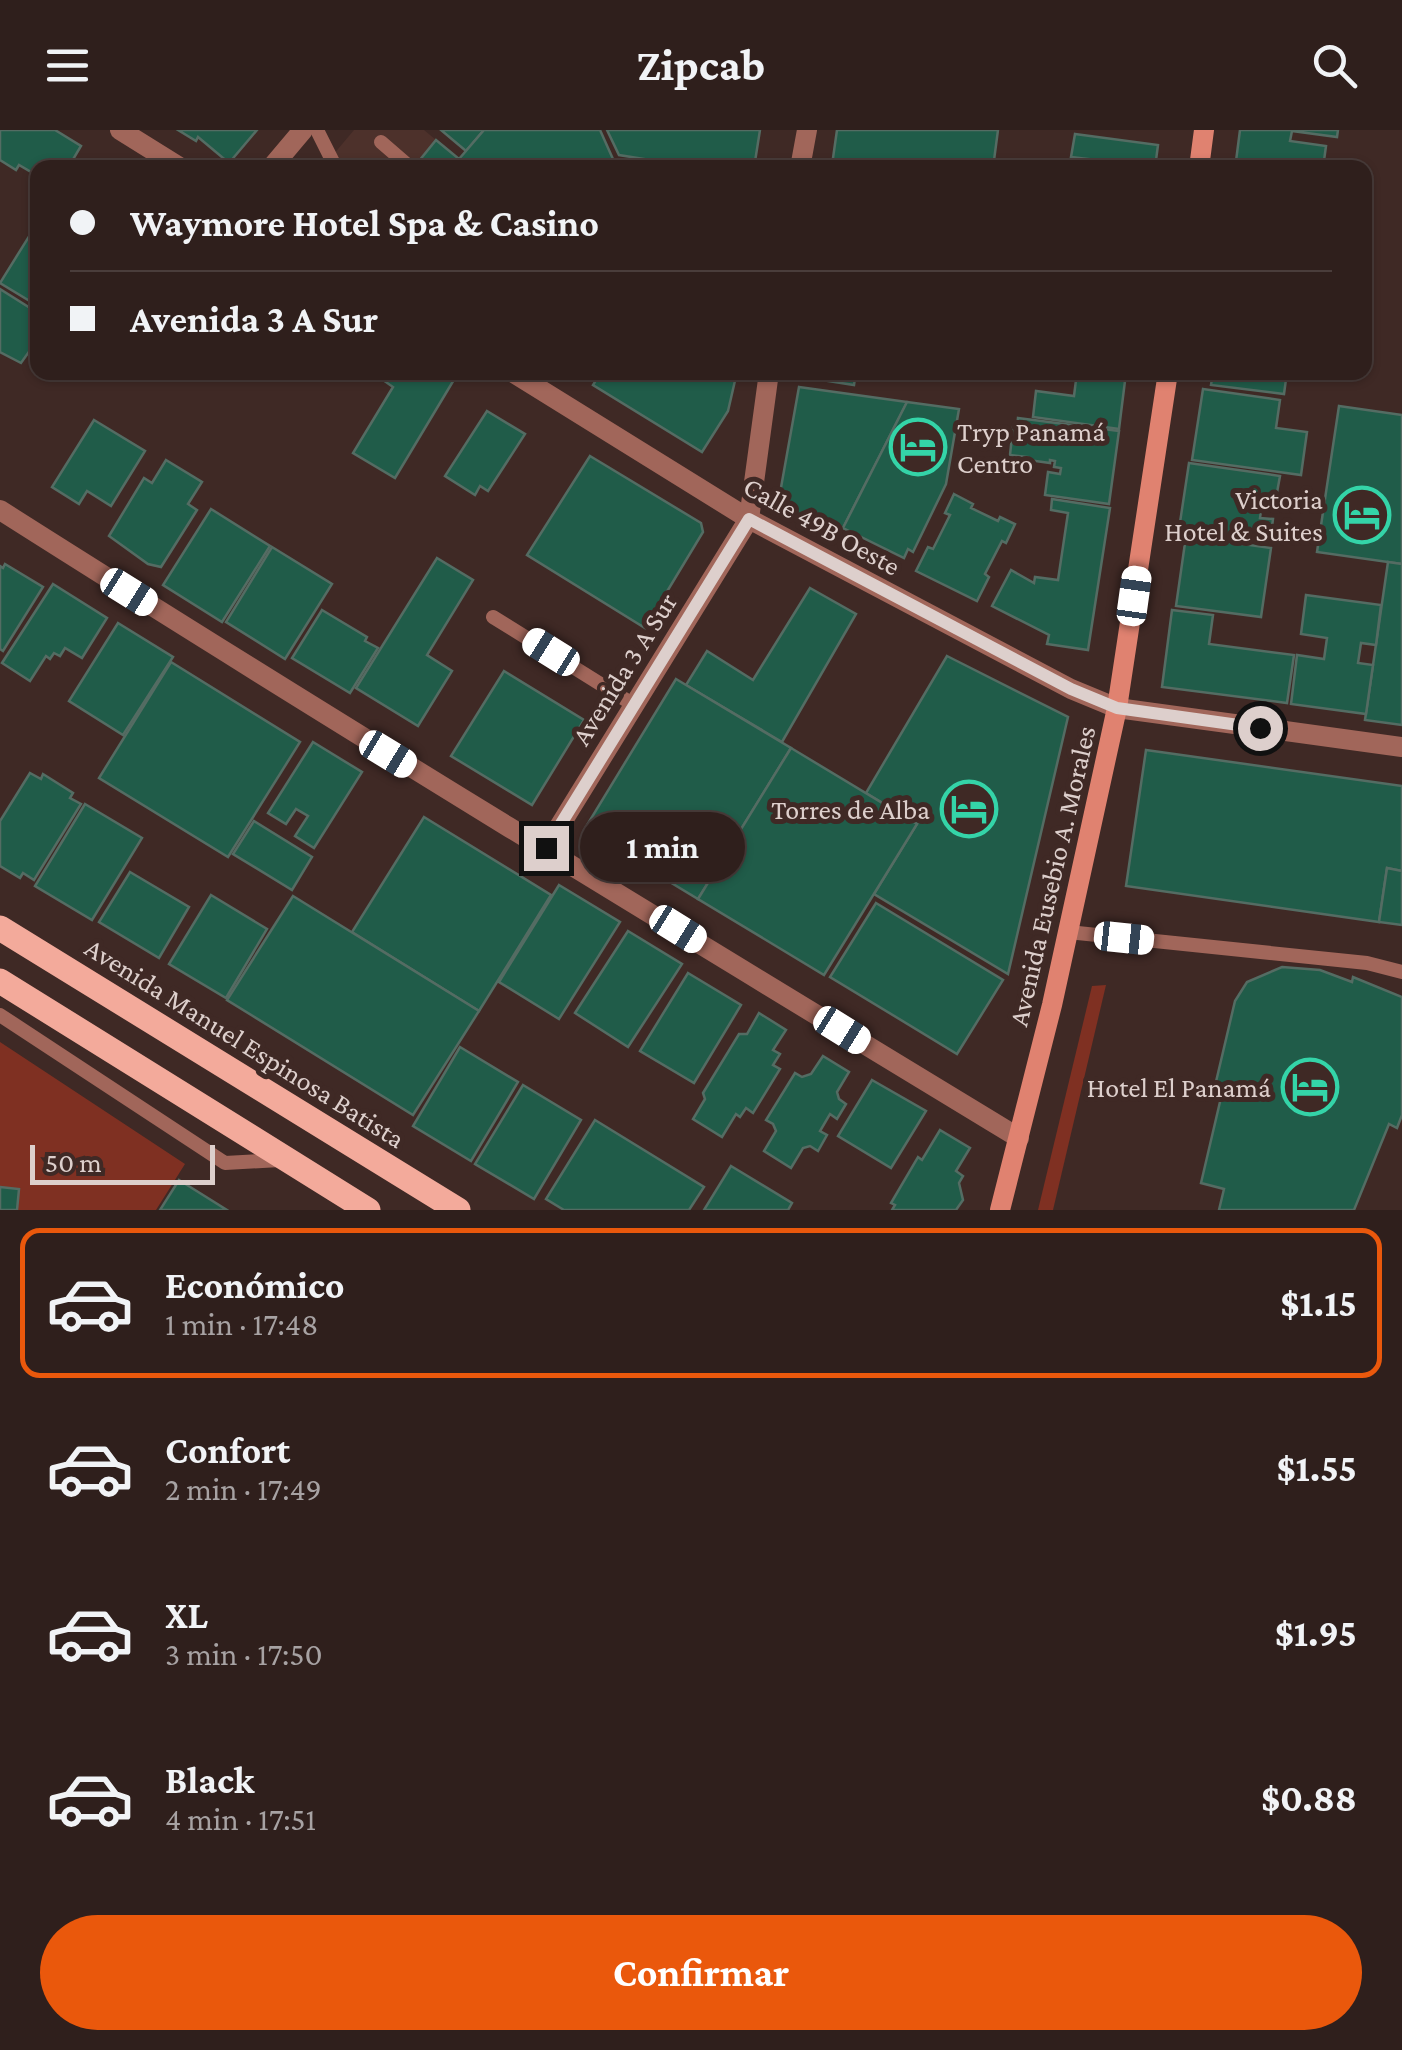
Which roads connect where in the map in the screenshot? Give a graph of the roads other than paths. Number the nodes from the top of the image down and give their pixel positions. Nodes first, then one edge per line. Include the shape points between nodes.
1 (120, 130) edge
2 (303, 130) edge
3 (317, 130) edge
4 (808, 130) edge
5 (1204, 130) edge
6 (380, 142) dead end
7 (168, 160) edge
8 (278, 160) edge
9 (332, 160) edge
10 (402, 160) edge
11 (802, 160) edge
12 (1200, 160) edge
13 (525, 380) edge
14 (768, 380) edge
15 (1167, 380) edge
16 (0, 510) edge
17 (749, 519) junction
18 (494, 617) dead end
19 (634, 705) junction
20 (1117, 708) junction
21 (1402, 748) edge
22 (546, 848) junction
23 (0, 928) edge
24 (1068, 932) junction
25 (1402, 972) edge
26 (0, 981) edge
27 (107, 993) junction
28 (0, 1015) edge
29 (82, 1031) junction
30 (1019, 1138) junction
31 (283, 1160) junction
32 (368, 1210) edge
33 (458, 1210) edge
34 (1000, 1210) edge

1 - 7 street
2 - 8 street
3 - 9 lane
4 - 11 street
5 - 12 street
6 - 10 lane
13 - 17 street, Calle 49B Oeste
14 - 17 street
15 - 20 street, Avenida Eusebio A. Morales
16 - 22 street
17 - 19 street, Avenida 3 A Sur
17 - 20 street, Calle 49B Oeste
18 - 19 lane
19 - 22 street, Avenida 3 A Sur
20 - 21 street, Calle 49B Oeste
20 - 24 street, Avenida Eusebio A. Morales
22 - 30 street
23 - 27 main road, Avenida Manuel Espinosa Batista
24 - 25 lane
24 - 30 street, Avenida Eusebio A. Morales
26 - 29 main road
27 - 29 main road
27 - 33 main road, Avenida Manuel Espinosa Batista
28 - 31 lane via 225,1163
29 - 31 main road
30 - 34 street, Avenida Eusebio A. Morales
31 - 32 main road

